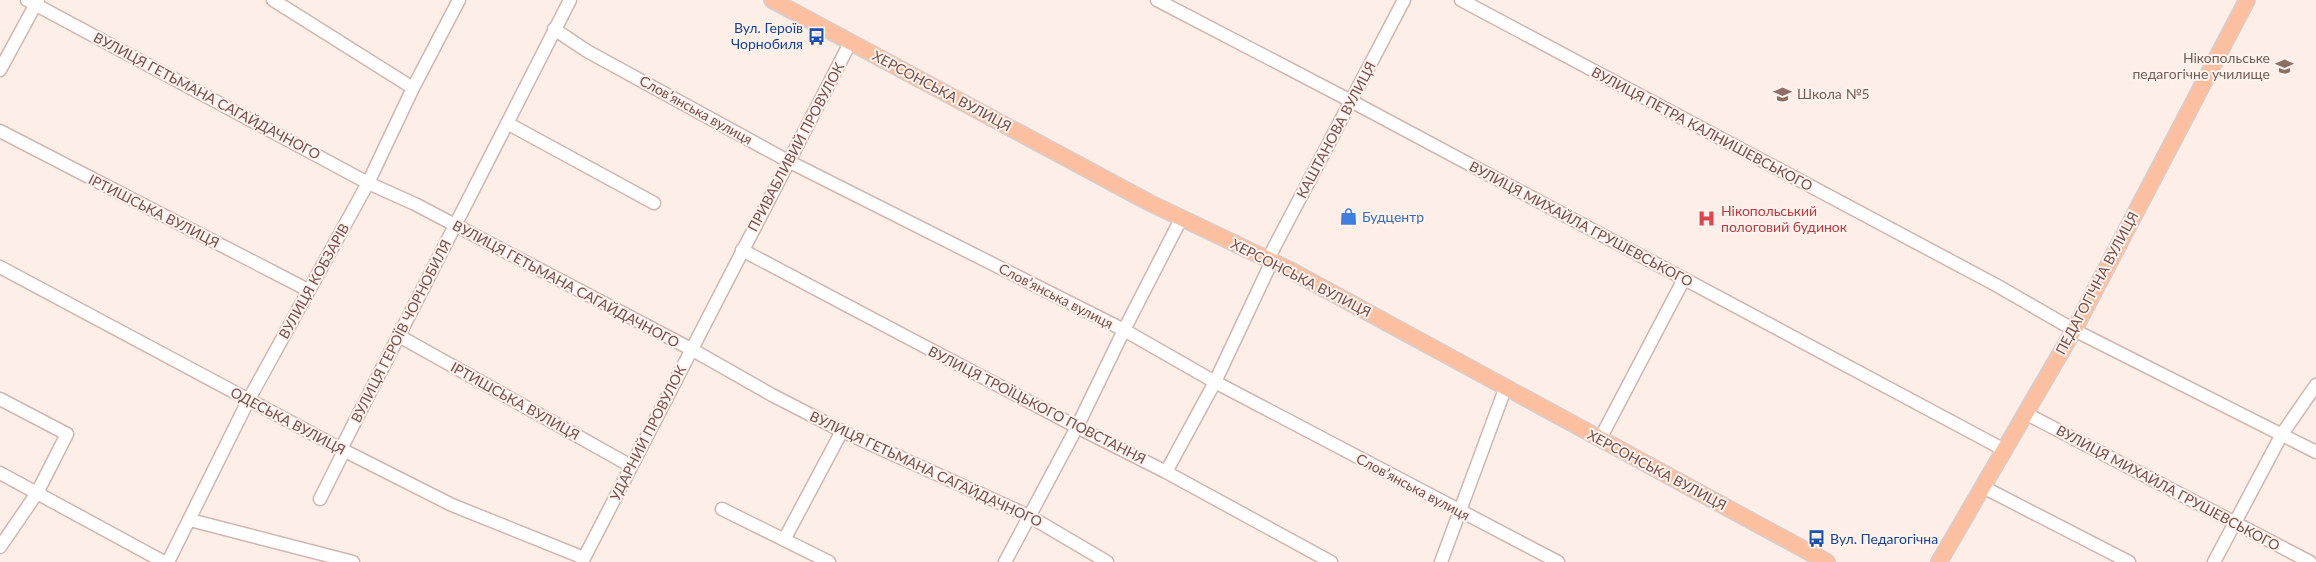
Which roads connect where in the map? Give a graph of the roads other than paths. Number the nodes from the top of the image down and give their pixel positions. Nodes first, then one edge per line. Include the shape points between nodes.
1 (273, 0) edge
2 (460, 0) edge
3 (570, 0) edge
4 (772, 0) edge
5 (1157, 0) edge
6 (1404, 0) edge
7 (1461, 0) edge
8 (2247, 0) edge
9 (33, 2) edge
10 (554, 29) junction
11 (850, 43) junction
12 (0, 70) edge
13 (414, 88) junction
14 (1351, 101) junction
15 (507, 123) junction
16 (0, 131) edge
17 (788, 161) junction
18 (368, 183) junction
19 (654, 203) dead end
20 (1181, 219) junction
21 (454, 225) junction
22 (742, 250) junction
23 (1270, 260) junction
24 (0, 267) edge
25 (1684, 279) junction
26 (308, 290) junction
27 (1124, 330) junction
28 (2074, 330) junction
29 (399, 336) junction
30 (691, 350) junction
31 (1216, 382) junction
32 (2316, 385) edge
33 (1505, 389) junction
34 (0, 399) edge
35 (249, 399) junction
36 (2025, 413) junction
37 (1077, 427) junction
38 (842, 431) junction
39 (2282, 434) junction
40 (1600, 439) junction
41 (342, 450) junction
42 (2316, 452) edge
43 (2002, 453) junction
44 (631, 466) junction
45 (1166, 472) junction
46 (0, 473) edge
47 (1983, 487) junction
48 (37, 493) junction
49 (320, 499) dead end
50 (722, 509) dead end
51 (1459, 511) junction
52 (1029, 516) junction
53 (190, 520) junction
54 (2235, 522) junction
55 (784, 540) junction
56 (0, 547) edge
57 (1541, 558) edge
58 (583, 560) edge
59 (164, 562) edge
60 (168, 562) edge
61 (353, 562) edge
62 (829, 562) edge
63 (1005, 562) edge
64 (1107, 562) edge
65 (1331, 562) edge
66 (1441, 562) edge
67 (1558, 562) edge
68 (1827, 562) edge
69 (1939, 562) edge
70 (2128, 562) edge
71 (2214, 562) edge
72 (2310, 562) edge

1 - 13 street
2 - 13 street, ВУЛИЦЯ КОБЗАРІВ
3 - 10 street, ВУЛИЦЯ ГЕРОЇВ ЧОРНОБИЛЯ
4 - 11 main road, ХЕРСОНСЬКА ВУЛИЦЯ
5 - 14 street, ВУЛИЦЯ МИХАЙЛА ГРУШЕВСЬКОГО
6 - 14 street, КАШТАНОВА ВУЛИЦЯ
7 - 28 street, ВУЛИЦЯ ПЕТРА КАЛНИШЕВСЬКОГО via 1988,280
8 - 28 main road, ПЕДАГОГІЧНА ВУЛИЦЯ
9 - 12 street
9 - 18 street, ВУЛИЦЯ ГЕТЬМАНА САГАЙДАЧНОГО
10 - 15 street, ВУЛИЦЯ ГЕРОЇВ ЧОРНОБИЛЯ
10 - 17 street, Словʼянська вулиця via 587,51
11 - 17 street, ПРИВАБЛИВИЙ ПРОВУЛОК
11 - 20 main road, ХЕРСОНСЬКА ВУЛИЦЯ
13 - 18 street, ВУЛИЦЯ КОБЗАРІВ
14 - 23 street, КАШТАНОВА ВУЛИЦЯ
14 - 25 street, ВУЛИЦЯ МИХАЙЛА ГРУШЕВСЬКОГО
15 - 19 street
15 - 21 street, ВУЛИЦЯ ГЕРОЇВ ЧОРНОБИЛЯ
16 - 26 street, ІРТИШСЬКА ВУЛИЦЯ
17 - 22 street, ПРИВАБЛИВИЙ ПРОВУЛОК
17 - 27 street, Словʼянська вулиця
18 - 21 street, ВУЛИЦЯ ГЕТЬМАНА САГАЙДАЧНОГО
18 - 26 street, ВУЛИЦЯ КОБЗАРІВ
20 - 23 main road, ХЕРСОНСЬКА ВУЛИЦЯ
20 - 27 street
21 - 29 street, ВУЛИЦЯ ГЕРОЇВ ЧОРНОБИЛЯ
21 - 30 street, ВУЛИЦЯ ГЕТЬМАНА САГАЙДАЧНОГО
22 - 30 street, УДАРНИЙ ПРОВУЛОК
22 - 37 street, ВУЛИЦЯ ТРОЇЦЬКОГО ПОВСТАННЯ
23 - 31 street, КАШТАНОВА ВУЛИЦЯ
23 - 33 main road, ХЕРСОНСЬКА ВУЛИЦЯ
24 - 35 street, ОДЕСЬКА ВУЛИЦЯ
25 - 40 street
25 - 43 street, ВУЛИЦЯ МИХАЙЛА ГРУШЕВСЬКОГО via 1999,447
26 - 35 street, ВУЛИЦЯ КОБЗАРІВ
27 - 31 street, Словʼянська вулиця
27 - 37 street
28 - 36 main road, ПЕДАГОГІЧНА ВУЛИЦЯ
28 - 39 street, ВУЛИЦЯ ПЕТРА КАЛНИШЕВСЬКОГО
29 - 41 street, ВУЛИЦЯ ГЕРОЇВ ЧОРНОБИЛЯ
29 - 44 street, ІРТИШСЬКА ВУЛИЦЯ
30 - 38 street, ВУЛИЦЯ ГЕТЬМАНА САГАЙДАЧНОГО
30 - 44 street, УДАРНИЙ ПРОВУЛОК
31 - 45 street, КАШТАНОВА ВУЛИЦЯ
31 - 51 street, Словʼянська вулиця
32 - 39 street
33 - 40 main road, ХЕРСОНСЬКА ВУЛИЦЯ
33 - 51 street
34 - 48 street via 67,434
35 - 41 street, ОДЕСЬКА ВУЛИЦЯ
35 - 53 street, ВУЛИЦЯ КОБЗАРІВ
36 - 43 main road, ПЕДАГОГІЧНА ВУЛИЦЯ
36 - 54 street, ВУЛИЦЯ МИХАЙЛА ГРУШЕВСЬКОГО
37 - 45 street, ВУЛИЦЯ ТРОЇЦЬКОГО ПОВСТАННЯ
37 - 52 street
38 - 52 street, ВУЛИЦЯ ГЕТЬМАНА САГАЙДАЧНОГО
38 - 55 street
39 - 42 street, ВУЛИЦЯ ПЕТРА КАЛНИШЕВСЬКОГО
39 - 54 street
40 - 68 main road, ХЕРСОНСЬКА ВУЛИЦЯ
41 - 49 street, ВУЛИЦЯ ГЕРОЇВ ЧОРНОБИЛЯ
41 - 58 street, ОДЕСЬКА ВУЛИЦЯ via 452,505
43 - 47 main road, ПЕДАГОГІЧНА ВУЛИЦЯ
44 - 58 street, УДАРНИЙ ПРОВУЛОК
45 - 65 street, ВУЛИЦЯ ТРОЇЦЬКОГО ПОВСТАННЯ
46 - 48 street
47 - 69 main road, ПЕДАГОГІЧНА ВУЛИЦЯ
47 - 70 street
48 - 56 street
48 - 59 street
50 - 55 street
51 - 57 street, Словʼянська вулиця
51 - 66 street
52 - 63 street
52 - 64 street, ВУЛИЦЯ ГЕТЬМАНА САГАЙДАЧНОГО
53 - 60 street, ВУЛИЦЯ КОБЗАРІВ
53 - 61 street
54 - 71 street
54 - 72 street, ВУЛИЦЯ МИХАЙЛА ГРУШЕВСЬКОГО
55 - 62 street
57 - 67 street, Словʼянська вулиця

